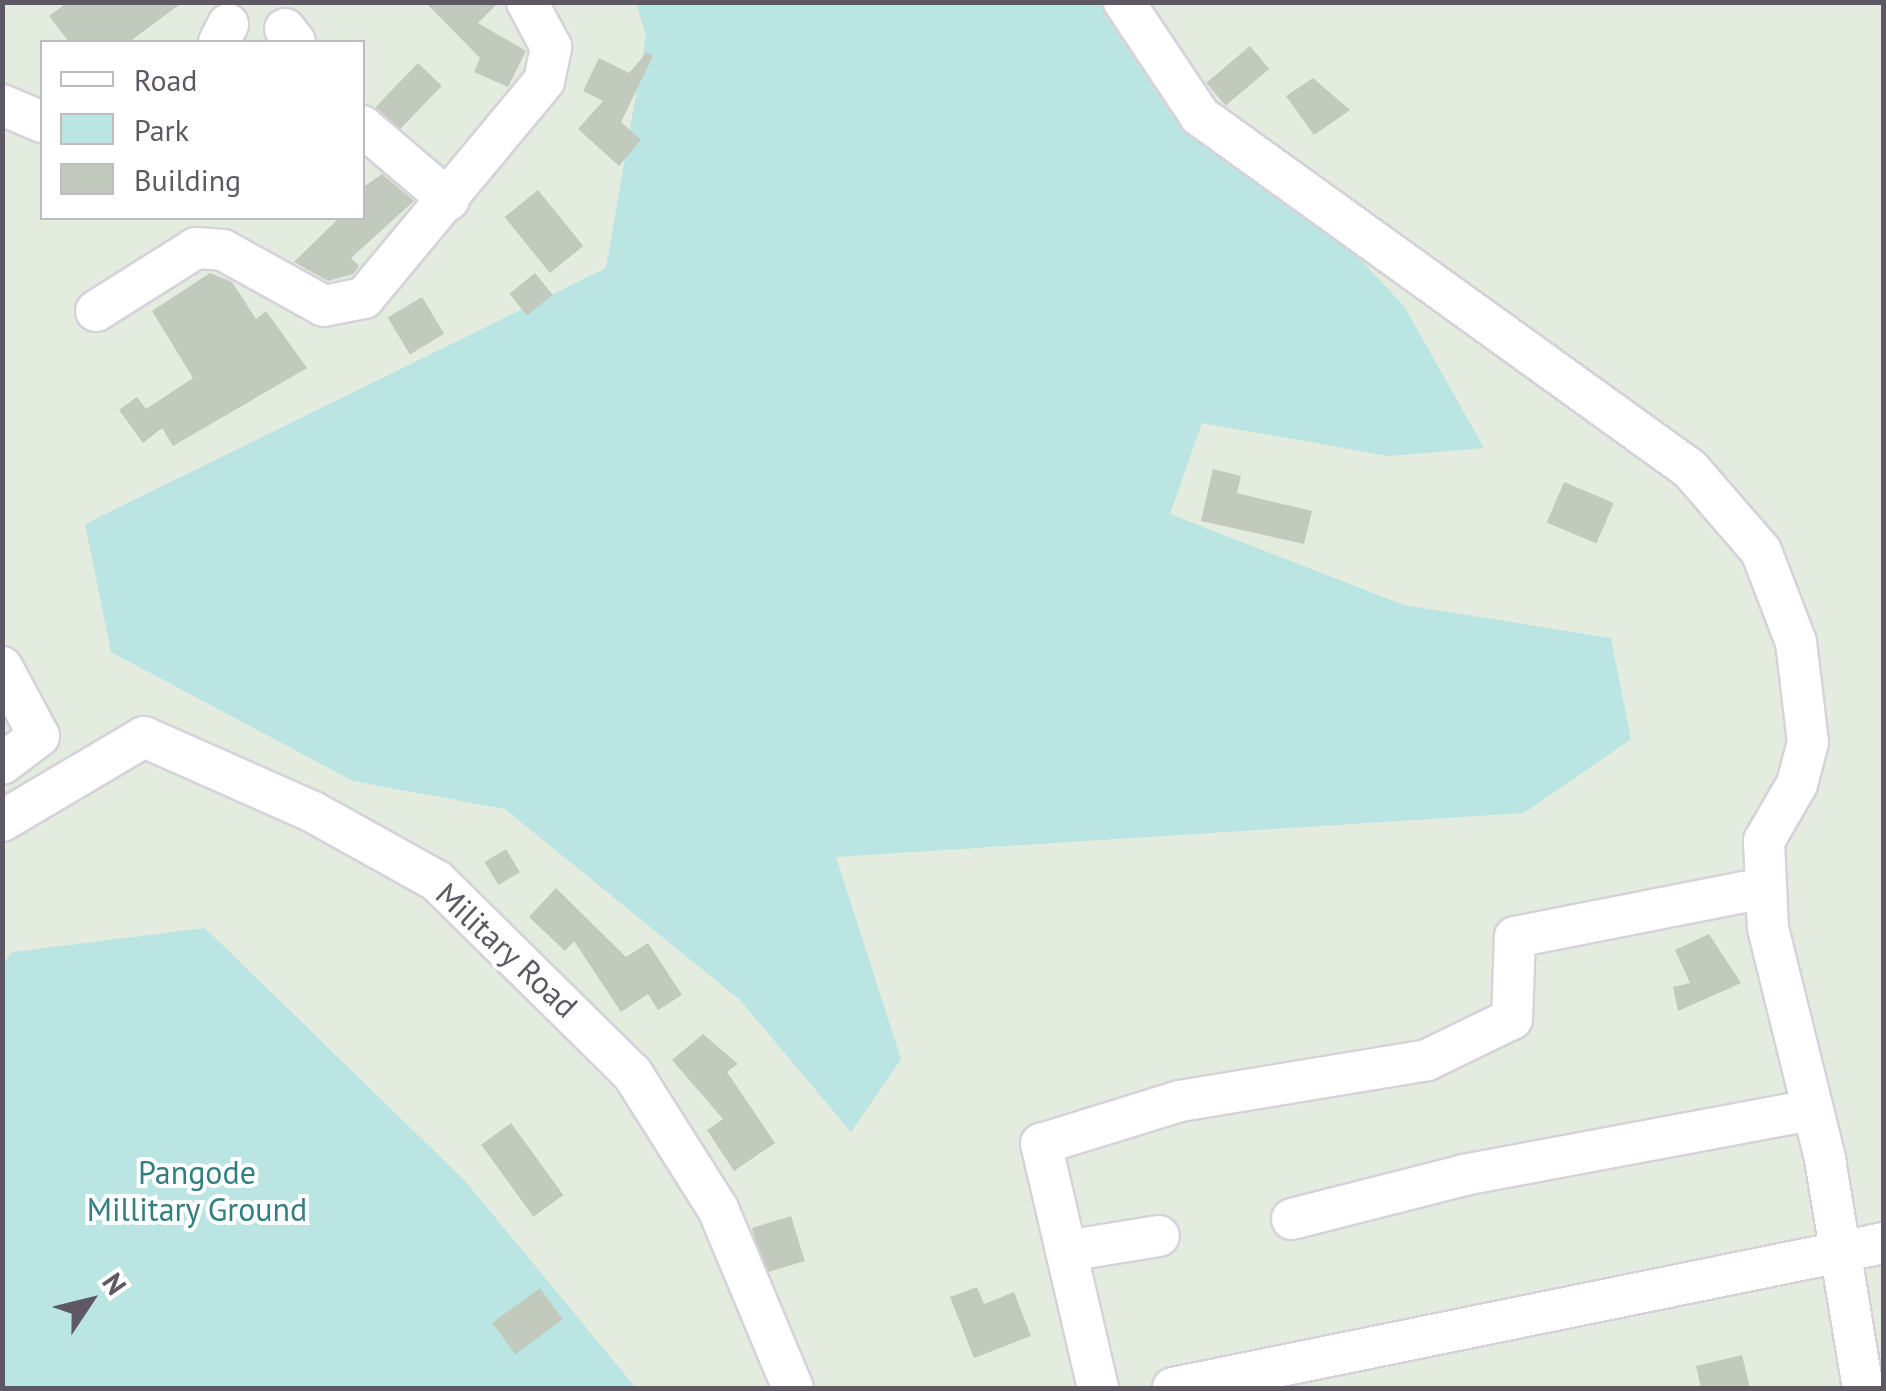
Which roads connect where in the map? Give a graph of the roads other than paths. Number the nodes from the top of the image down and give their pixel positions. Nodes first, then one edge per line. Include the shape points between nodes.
1 (528, 2) edge
2 (1124, 2) edge
3 (2, 105) edge
4 (40, 121) edge
5 (365, 129) edge
6 (449, 200) junction
7 (96, 311) dead end
8 (2, 667) edge
9 (2, 764) edge
10 (2, 821) edge
11 (1764, 888) junction
12 (1812, 1110) junction
13 (1292, 1219) dead end
14 (1159, 1236) dead end
15 (1884, 1243) edge
16 (1066, 1251) junction
17 (1844, 1252) junction
18 (1242, 1381) edge
19 (793, 1388) edge
20 (1098, 1388) edge
21 (1173, 1388) edge
22 (1864, 1388) edge

1 - 6 street via 551,47 544,82
2 - 11 street via 1200,116 1690,469 1761,551 1796,642 1808,742 1797,784 1764,841
3 - 4 street
5 - 6 street
6 - 7 street via 364,298 344,308 223,250 196,248
8 - 9 street via 39,736
10 - 19 street, Military Road via 75,770 144,737 313,812 437,881 632,1074 718,1209
11 - 12 street
11 - 16 street via 1515,937 1512,1019 1426,1060 1197,1097 1041,1144
12 - 13 street via 1464,1175
12 - 17 street
14 - 16 street
15 - 17 street
16 - 20 street
17 - 18 street
17 - 22 street
18 - 21 street

